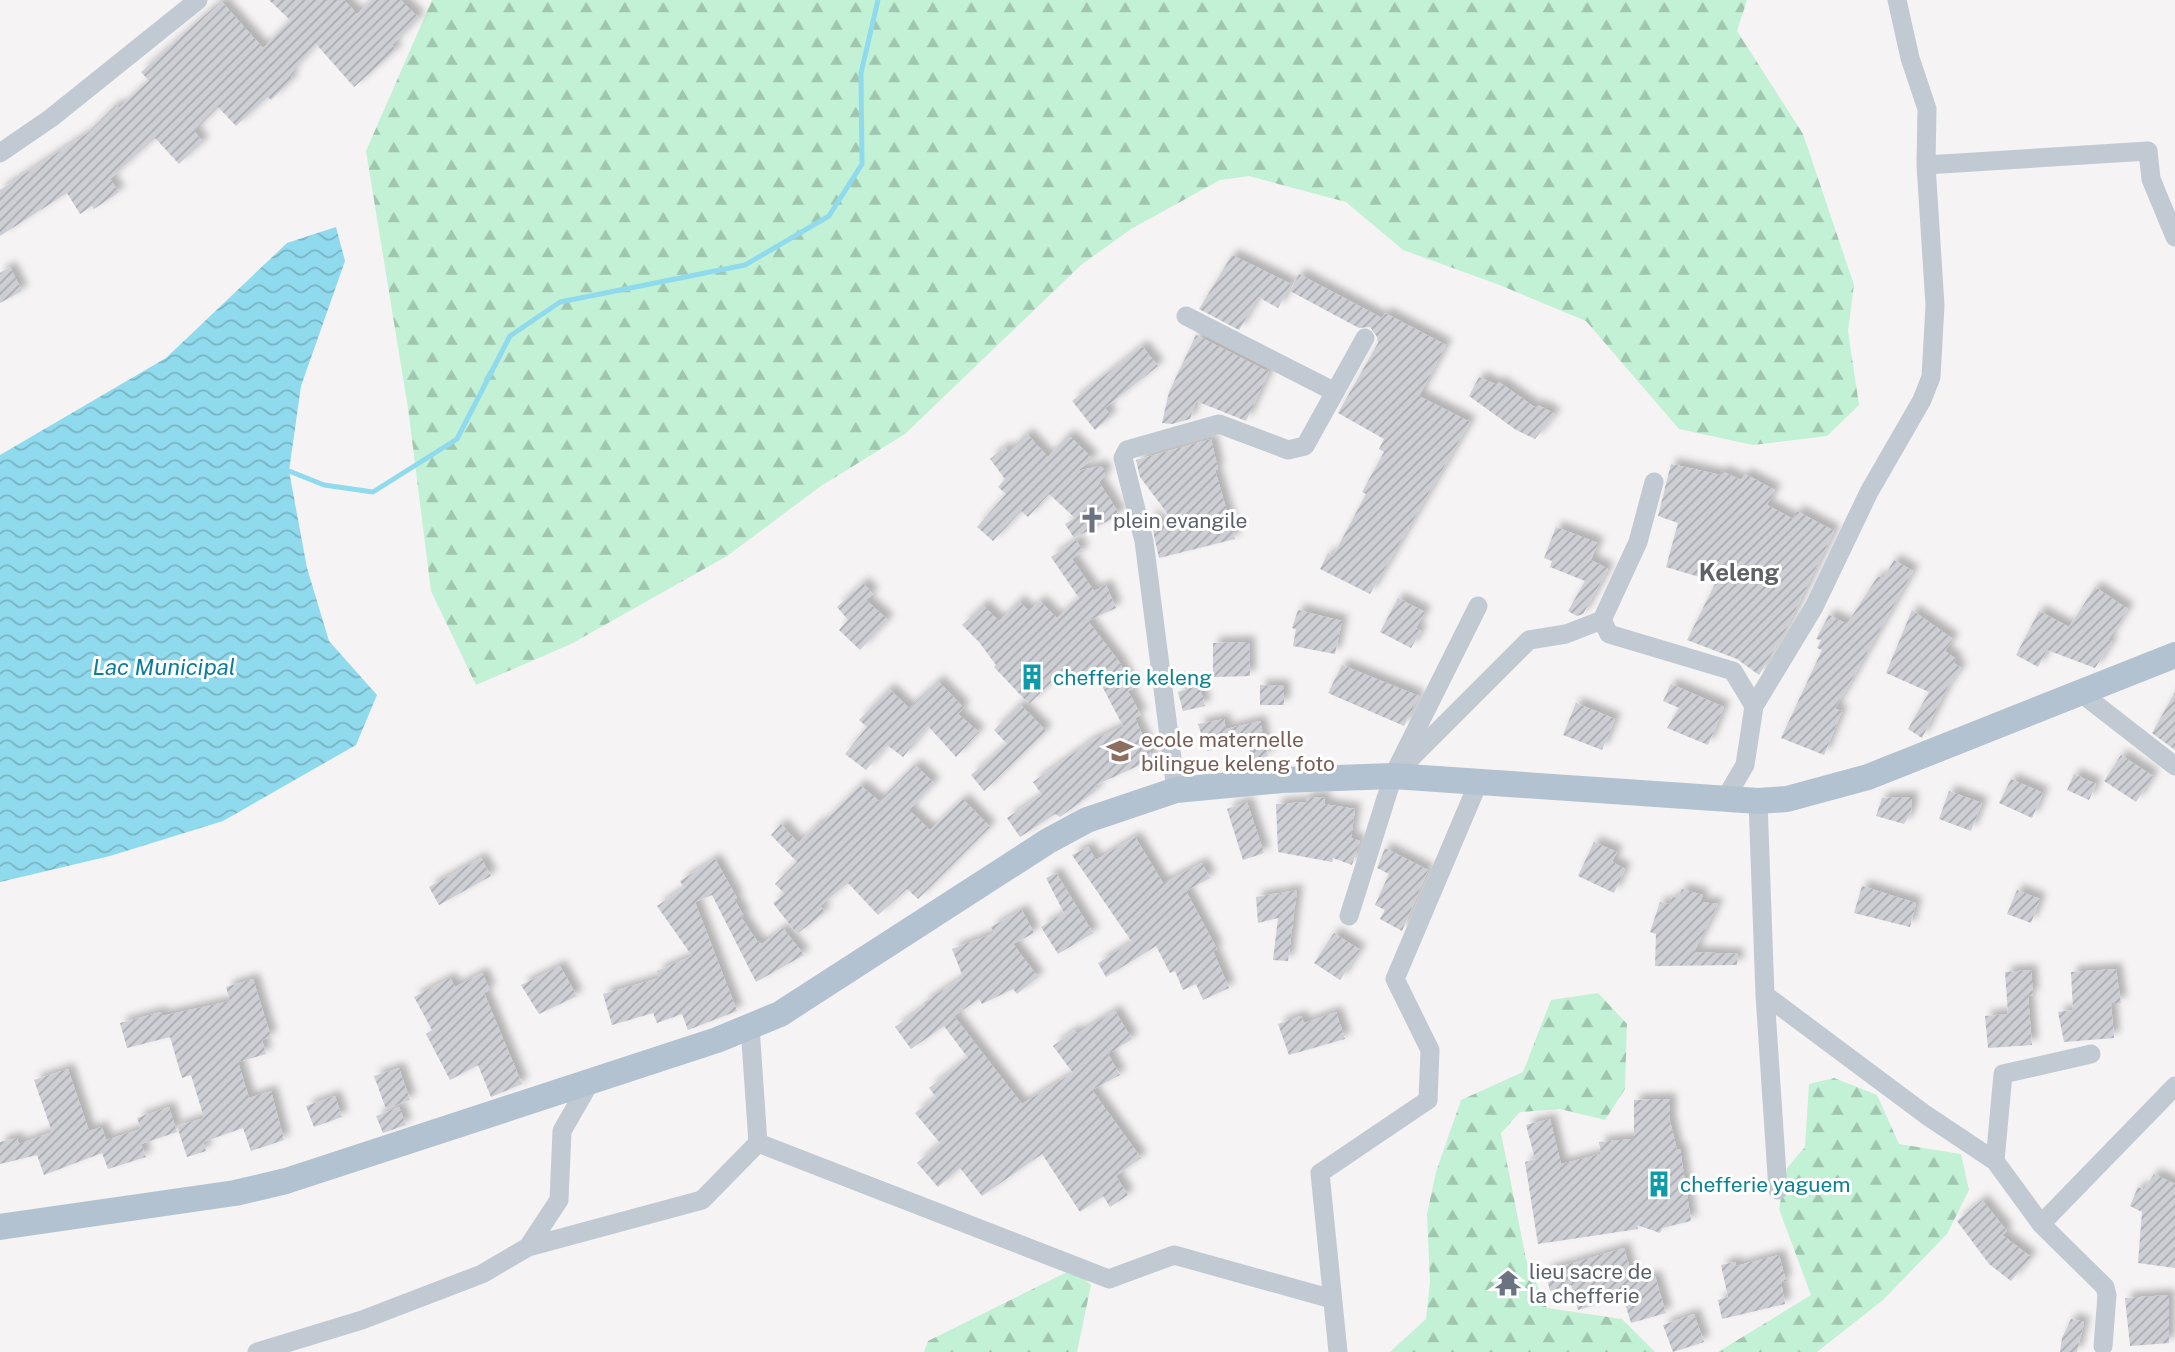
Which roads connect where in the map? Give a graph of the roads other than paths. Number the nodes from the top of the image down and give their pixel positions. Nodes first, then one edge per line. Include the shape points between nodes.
1 (198, 0) edge
2 (1897, 0) edge
3 (0, 153) edge
4 (1926, 165) junction
5 (2175, 237) edge
6 (1186, 316) dead end
7 (1365, 338) dead end
8 (1335, 392) junction
9 (1654, 482) dead end
10 (1478, 606) dead end
11 (1602, 620) junction
12 (2175, 655) edge
13 (2081, 693) junction
14 (1754, 706) junction
15 (2175, 766) edge
16 (1393, 776) junction
17 (1479, 781) junction
18 (1176, 790) junction
19 (1725, 799) junction
20 (1758, 801) junction
21 (1349, 916) dead end
22 (1765, 995) junction
23 (750, 1027) junction
24 (2091, 1054) dead end
25 (589, 1084) junction
26 (2175, 1086) edge
27 (758, 1143) junction
28 (1996, 1161) junction
29 (1778, 1190) dead end
30 (2041, 1224) junction
31 (0, 1227) edge
32 (528, 1247) junction
33 (1332, 1299) junction
34 (2103, 1346) dead end
35 (257, 1352) edge
36 (1338, 1352) edge

1 - 3 street
2 - 4 street via 1927,109
4 - 5 street via 2148,151 2151,179
4 - 14 street via 1935,305 1931,377 1814,607
6 - 8 street
7 - 8 street
8 - 18 street via 1305,446 1296,450 1219,424 1127,450 1123,458 1144,541
9 - 11 street via 1639,542
10 - 16 street
11 - 14 street via 1609,634 1733,671
11 - 16 street via 1566,634 1529,640
12 - 13 main road
13 - 15 street
13 - 20 main road via 1868,777 1787,799
14 - 19 street via 1745,765
16 - 17 main road
16 - 18 main road
16 - 21 street
17 - 19 main road
17 - 33 street via 1395,979 1430,1050 1428,1100 1320,1173
18 - 23 main road via 1087,820 1048,841 837,979
19 - 20 main road
20 - 22 street
22 - 28 street
22 - 29 street
23 - 25 main road
23 - 27 street
24 - 28 street via 2003,1074
25 - 31 main road via 286,1181 235,1193
25 - 32 street via 562,1131 559,1200
26 - 30 street
27 - 32 street via 702,1200
27 - 33 street via 1109,1279 1174,1255
28 - 30 street
30 - 34 street via 2105,1287
32 - 35 street via 482,1275 362,1320
33 - 36 street

